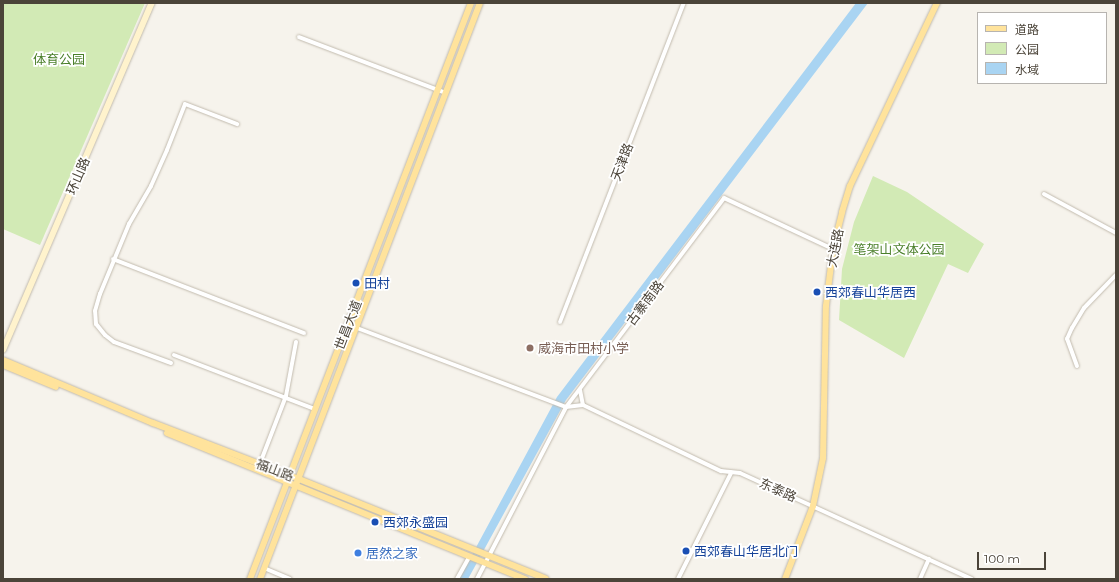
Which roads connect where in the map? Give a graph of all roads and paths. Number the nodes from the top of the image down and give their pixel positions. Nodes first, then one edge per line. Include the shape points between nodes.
1 (152, 3) edge
2 (471, 3) edge
3 (480, 3) edge
4 (684, 3) edge
5 (937, 3) edge
6 (299, 36) dead end
7 (438, 90) junction
8 (446, 93) junction
9 (237, 124) dead end
10 (1044, 194) dead end
11 (1116, 233) edge
12 (833, 249) junction
13 (113, 259) junction
14 (1116, 275) edge
15 (560, 322) dead end
16 (357, 328) junction
17 (304, 333) dead end
18 (296, 342) dead end
19 (3, 350) edge
20 (174, 355) dead end
21 (3, 360) edge
22 (171, 363) dead end
23 (3, 365) edge
24 (1077, 366) dead end
25 (580, 389) junction
26 (286, 396) junction
27 (583, 405) junction
28 (565, 407) junction
29 (315, 409) junction
30 (259, 466) junction
31 (731, 473) junction
32 (290, 478) junction
33 (298, 482) junction
34 (813, 506) junction
35 (488, 555) junction
36 (470, 556) junction
37 (929, 559) junction
38 (484, 562) junction
39 (264, 568) junction
40 (250, 579) edge
41 (260, 579) edge
42 (290, 579) edge
43 (457, 579) edge
44 (477, 579) edge
45 (525, 579) edge
46 (546, 579) edge
47 (678, 579) edge
48 (784, 579) edge
49 (920, 579) edge
50 (972, 579) edge

1 - 19 main road, 环山路
2 - 7 main road, 世昌大道
3 - 8 main road, 世昌大道
4 - 15 street, 天津路
5 - 12 main road, 大连路 via 850,186
6 - 7 street
7 - 8 street
7 - 29 main road, 世昌大道
8 - 16 main road, 世昌大道
9 - 13 street via 184,104 154,179
10 - 11 street
12 - 25 street, 古寨南路 via 724,198
12 - 34 main road, 大连路 via 826,306 823,458
13 - 17 street
13 - 22 street via 95,311 96,324 114,342
14 - 24 street via 1084,308 1067,339
16 - 28 street
16 - 33 main road, 世昌大道
18 - 26 street
20 - 26 street via 277,397
21 - 30 main road, 福山路
23 - 30 main road
25 - 27 street via 579,395
25 - 28 street, 古寨南路
26 - 29 street
26 - 30 street
27 - 28 street
27 - 31 street, 东泰路 via 721,471
28 - 35 street, 古寨南路
29 - 32 main road, 世昌大道
30 - 32 main road
31 - 34 street, 东泰路 via 740,473
31 - 47 street
32 - 33 main road
32 - 40 main road, 世昌大道
33 - 35 main road, 福山路
33 - 36 main road
33 - 39 main road, 世昌大道
34 - 37 street, 东泰路
34 - 48 main road, 大连路
35 - 38 street, 古寨南路
35 - 46 main road, 福山路
36 - 38 main road
36 - 43 street
37 - 49 street
37 - 50 street, 东泰路
38 - 44 street, 古寨南路
38 - 45 main road
39 - 41 main road, 世昌大道
39 - 42 street

